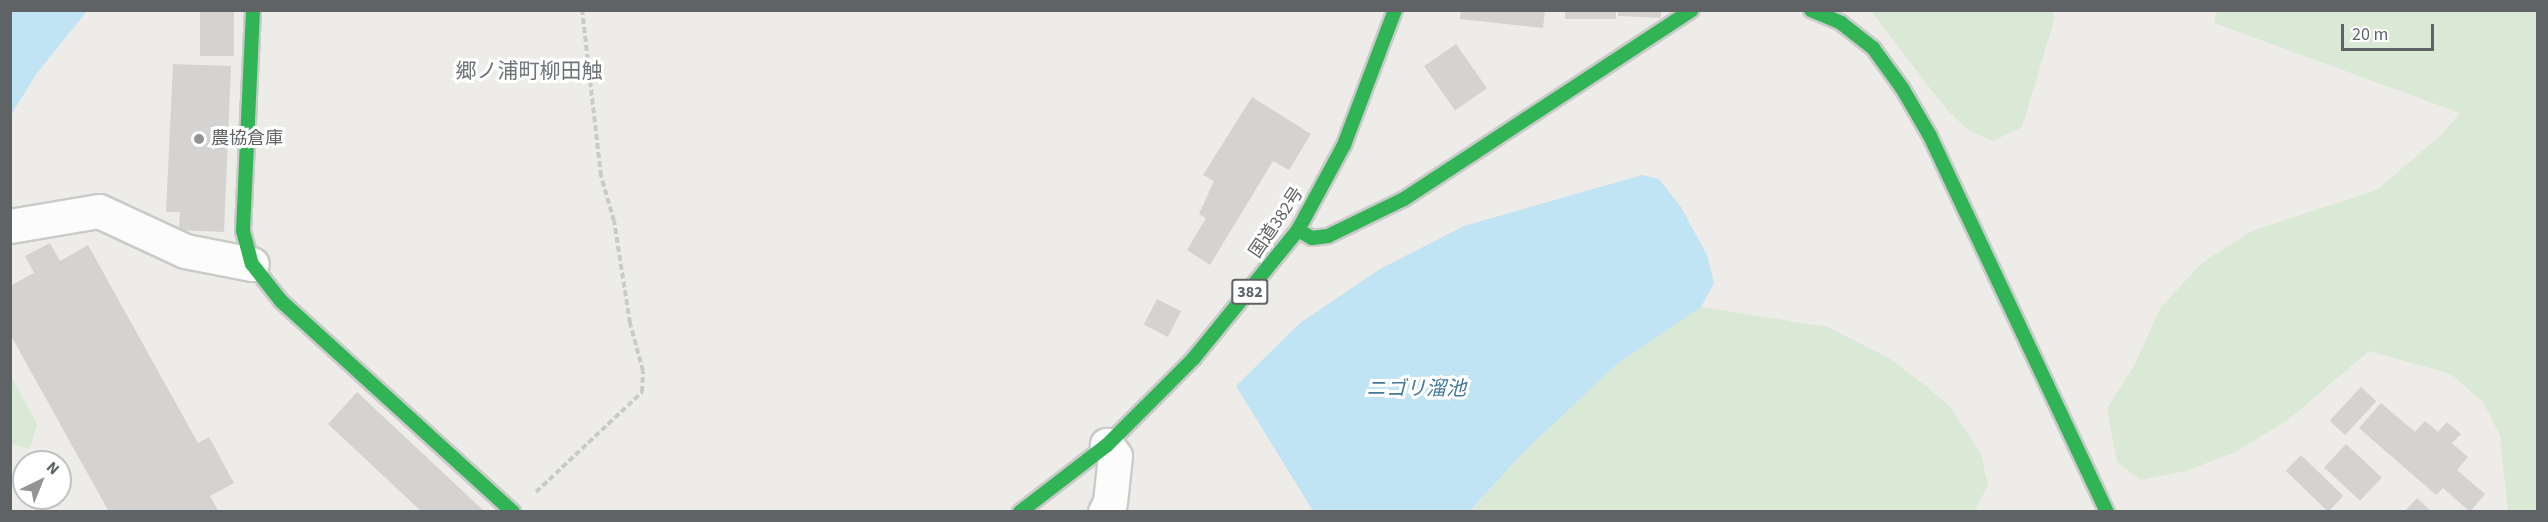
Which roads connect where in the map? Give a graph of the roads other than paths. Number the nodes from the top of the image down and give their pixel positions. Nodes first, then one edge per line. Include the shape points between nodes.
1 (253, 10) edge
2 (1395, 10) edge
3 (1692, 10) edge
4 (1811, 10) edge
5 (10, 226) edge
6 (1298, 230) junction
7 (252, 264) junction
8 (1107, 445) junction
9 (513, 512) edge
10 (1020, 512) edge
11 (1105, 512) edge
12 (2107, 512) edge

1 - 7 main road via 243,231
2 - 6 main road, 国道382号 / 382 via 1344,145
3 - 6 main road via 1404,199 1328,236 1312,238
4 - 12 main road via 1841,23 1873,48 1902,88 1930,136
5 - 7 street via 99,211 185,251
6 - 8 main road, 国道382号 / 382 via 1194,358
7 - 9 main road via 281,301
8 - 10 main road, 国道382号 / 382
8 - 11 street via 1115,456 1110,502

